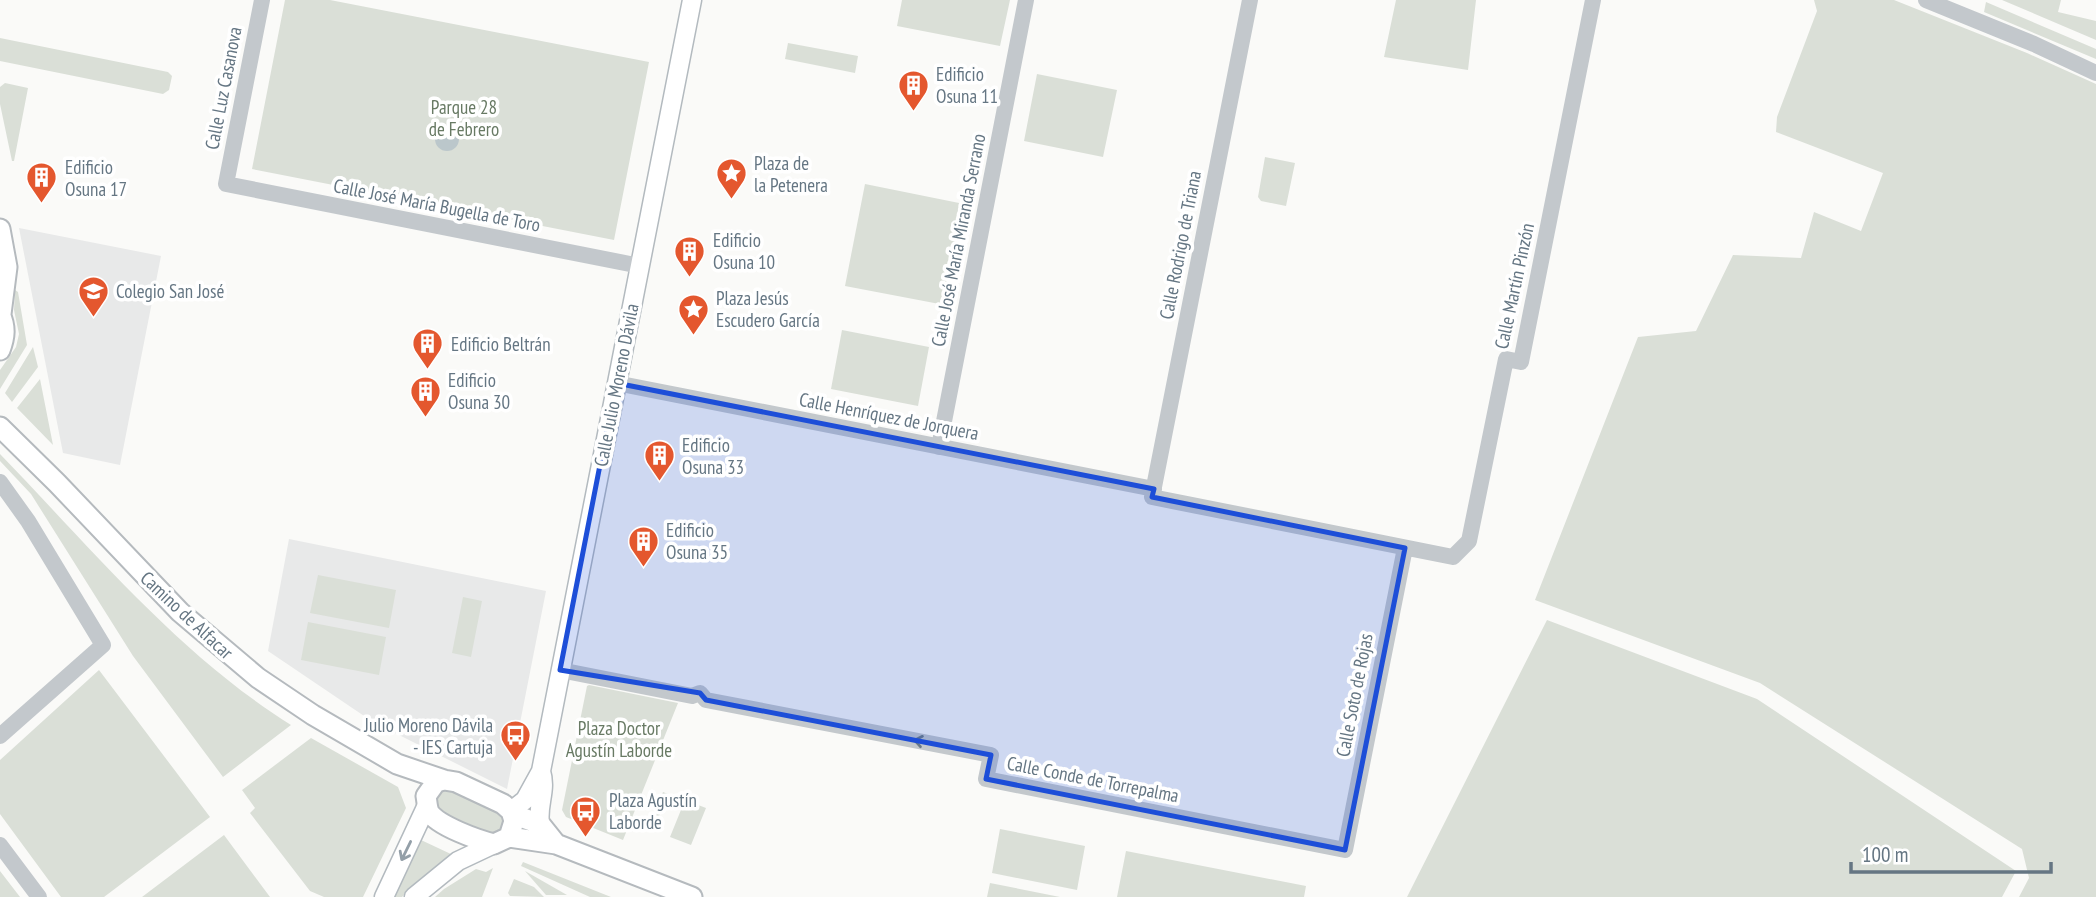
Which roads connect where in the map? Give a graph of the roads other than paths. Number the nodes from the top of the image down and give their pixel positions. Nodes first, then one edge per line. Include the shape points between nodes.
1 (262, 0) edge
2 (692, 0) edge
3 (1027, 0) edge
4 (1250, 0) edge
5 (1593, 0) edge
6 (1926, 0) edge
7 (2096, 73) edge
8 (226, 184) joint
9 (0, 229) edge
10 (640, 266) junction
11 (0, 314) edge
12 (0, 350) edge
13 (616, 383) junction
14 (0, 427) edge
15 (939, 447) junction
16 (0, 482) edge
17 (1153, 493) junction
18 (1405, 548) junction
19 (1453, 557) joint
20 (560, 670) junction
21 (0, 736) edge
22 (403, 767) junction
23 (541, 771) junction
24 (444, 780) junction
25 (427, 800) junction
26 (537, 819) junction
27 (507, 828) junction
28 (556, 844) junction
29 (0, 845) edge
30 (1345, 850) joint
31 (39, 897) edge
32 (384, 897) edge
33 (414, 897) edge
34 (692, 897) edge

1 - 8 street, Calle Luz Casanova
2 - 10 main road, Calle Julio Moreno Dávila
3 - 15 street, Calle José María Miranda Serrano
4 - 17 street, Calle Rodrigo de Triana
5 - 19 street, Calle Martín Pinzón via 1521,362 1506,359 1469,541
6 - 7 street
8 - 10 street, Calle José María Bugella de Toro
9 - 11 main road via 7,267
10 - 13 main road, Calle Julio Moreno Dávila
11 - 12 main road via 5,338
13 - 15 street, Calle Henríquez de Jorquera
13 - 20 main road, Calle Julio Moreno Dávila
14 - 22 main road, Camino de Alfacar via 215,643 313,715
15 - 17 street, Calle Henríquez de Jorquera
16 - 21 street via 103,645
17 - 18 street, Calle Henríquez de Jorquera
18 - 19 street, Calle Henríquez de Jorquera
18 - 30 street, Calle Soto de Rojas
20 - 23 main road, Calle Julio Moreno Dávila
30 -> 20 street, Calle Conde de Torrepalma via 986,779 991,755 706,701 700,693 692,696
22 - 24 main road, Camino de Alfacar
22 - 25 main road, Camino de Alfacar
23 - 26 main road, Calle Julio Moreno Dávila via 545,783
23 - 27 main road, Calle Julio Moreno Dávila
24 - 25 main road via 436,782
24 - 27 main road, Camino de Alfacar via 503,804
25 - 27 main road, Camino de Alfacar via 437,820 477,839
25 -> 32 main road
26 - 27 main road
26 - 28 main road
27 - 28 main road
27 - 33 main road
28 - 34 main road
29 - 31 street

